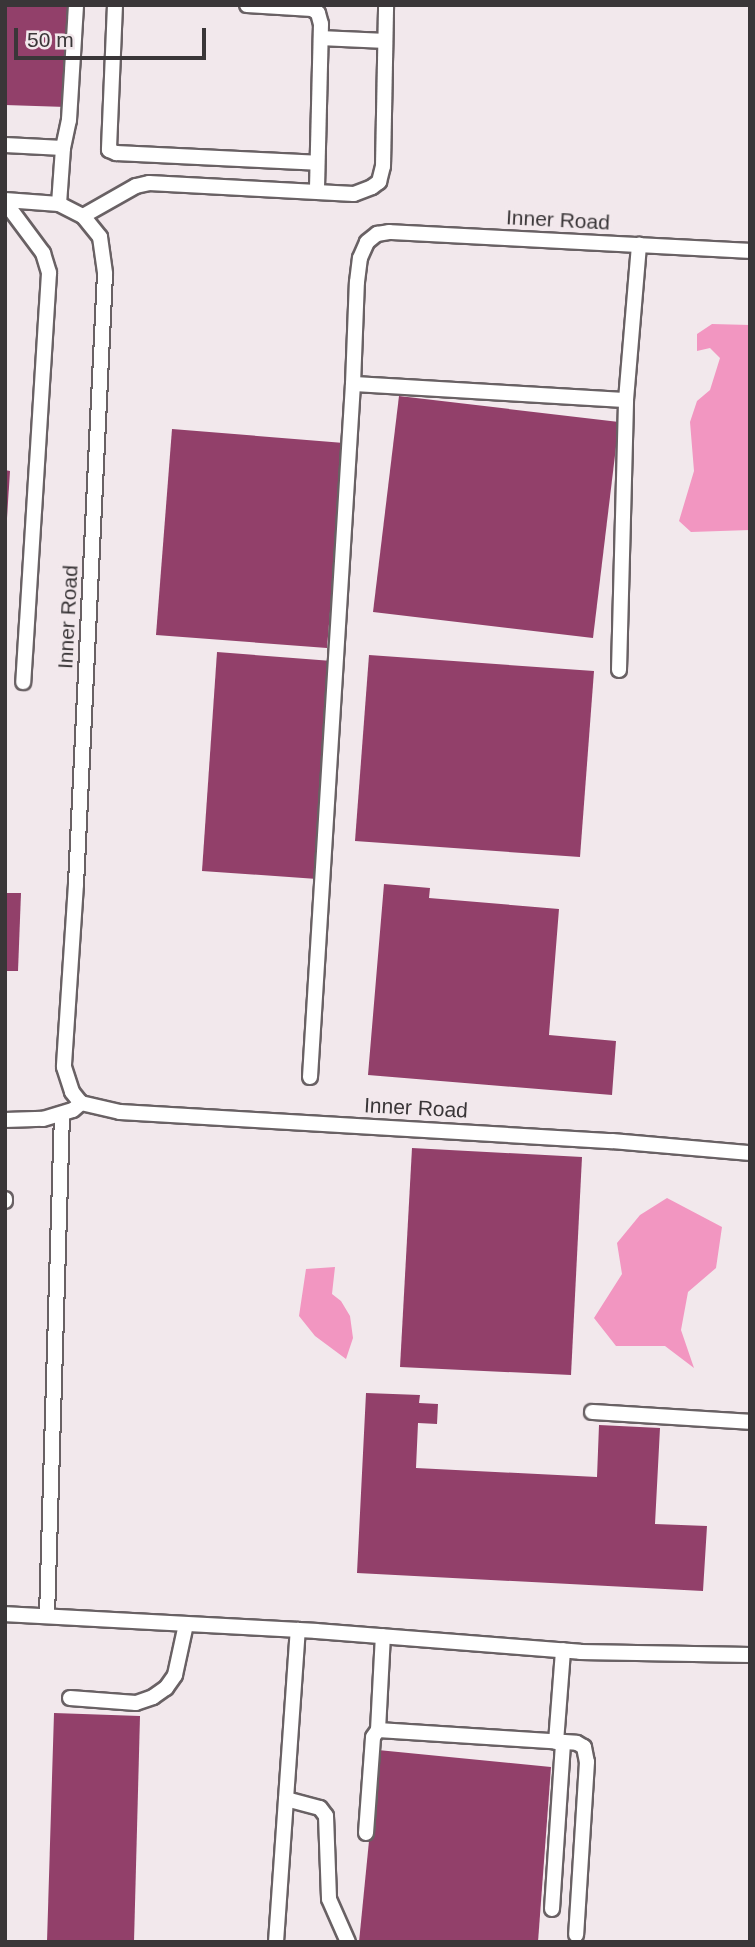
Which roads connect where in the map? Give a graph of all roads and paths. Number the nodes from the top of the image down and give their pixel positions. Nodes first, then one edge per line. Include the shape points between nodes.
1 (76, 5) edge
2 (115, 5) edge
3 (247, 5) edge
4 (386, 5) edge
5 (321, 38) junction
6 (385, 41) junction
7 (5, 145) edge
8 (63, 148) junction
9 (167, 156) junction
10 (317, 163) junction
11 (165, 182) junction
12 (317, 191) junction
13 (5, 201) edge
14 (59, 204) junction
15 (83, 216) junction
16 (639, 245) junction
17 (750, 251) edge
18 (354, 384) junction
19 (626, 400) junction
20 (619, 670) dead end
21 (23, 682) dead end
22 (310, 1077) dead end
23 (81, 1103) junction
24 (62, 1115) junction
25 (5, 1120) edge
26 (750, 1153) edge
27 (592, 1412) dead end
28 (750, 1422) edge
29 (5, 1614) edge
30 (47, 1616) junction
31 (186, 1624) junction
32 (298, 1630) junction
33 (383, 1636) junction
34 (563, 1650) junction
35 (750, 1655) edge
36 (69, 1698) dead end
37 (378, 1730) junction
38 (560, 1742) junction
39 (286, 1799) junction
40 (366, 1833) dead end
41 (552, 1909) dead end
42 (576, 1934) dead end
43 (276, 1942) edge
44 (348, 1942) edge

1 - 8 lane
2 - 9 lane via 109,150
3 - 5 lane via 312,9 321,24
4 - 6 lane
5 - 6 lane
5 - 10 lane
6 - 12 lane via 379,182 364,192
7 - 8 lane
8 - 14 lane
9 - 10 lane
9 - 11 lane
10 - 12 lane
11 - 12 lane
11 - 15 lane via 136,186
13 - 14 lane
13 - 21 lane via 43,253 49,273
14 - 15 lane
15 - 23 lane, Inner Road via 100,237 105,274 64,1067
16 - 17 lane, Inner Road
16 - 18 lane, Inner Road via 377,234 367,242 356,282
16 - 19 lane
18 - 19 lane
18 - 22 lane
19 - 20 lane
23 - 24 lane
23 - 26 lane, Inner Road via 120,1112
24 - 25 lane
24 - 30 lane
27 - 28 lane
29 - 30 lane
30 - 31 lane
31 - 32 lane
31 - 36 lane via 175,1675 153,1697 136,1703
32 - 33 lane
32 - 39 lane
33 - 34 lane
33 - 37 lane
34 - 35 lane
34 - 38 lane
37 - 38 lane
37 - 40 lane via 373,1737
38 - 41 lane
38 - 42 lane via 577,1743 587,1753
39 - 43 lane
39 - 44 lane via 320,1808 326,1816 329,1899

